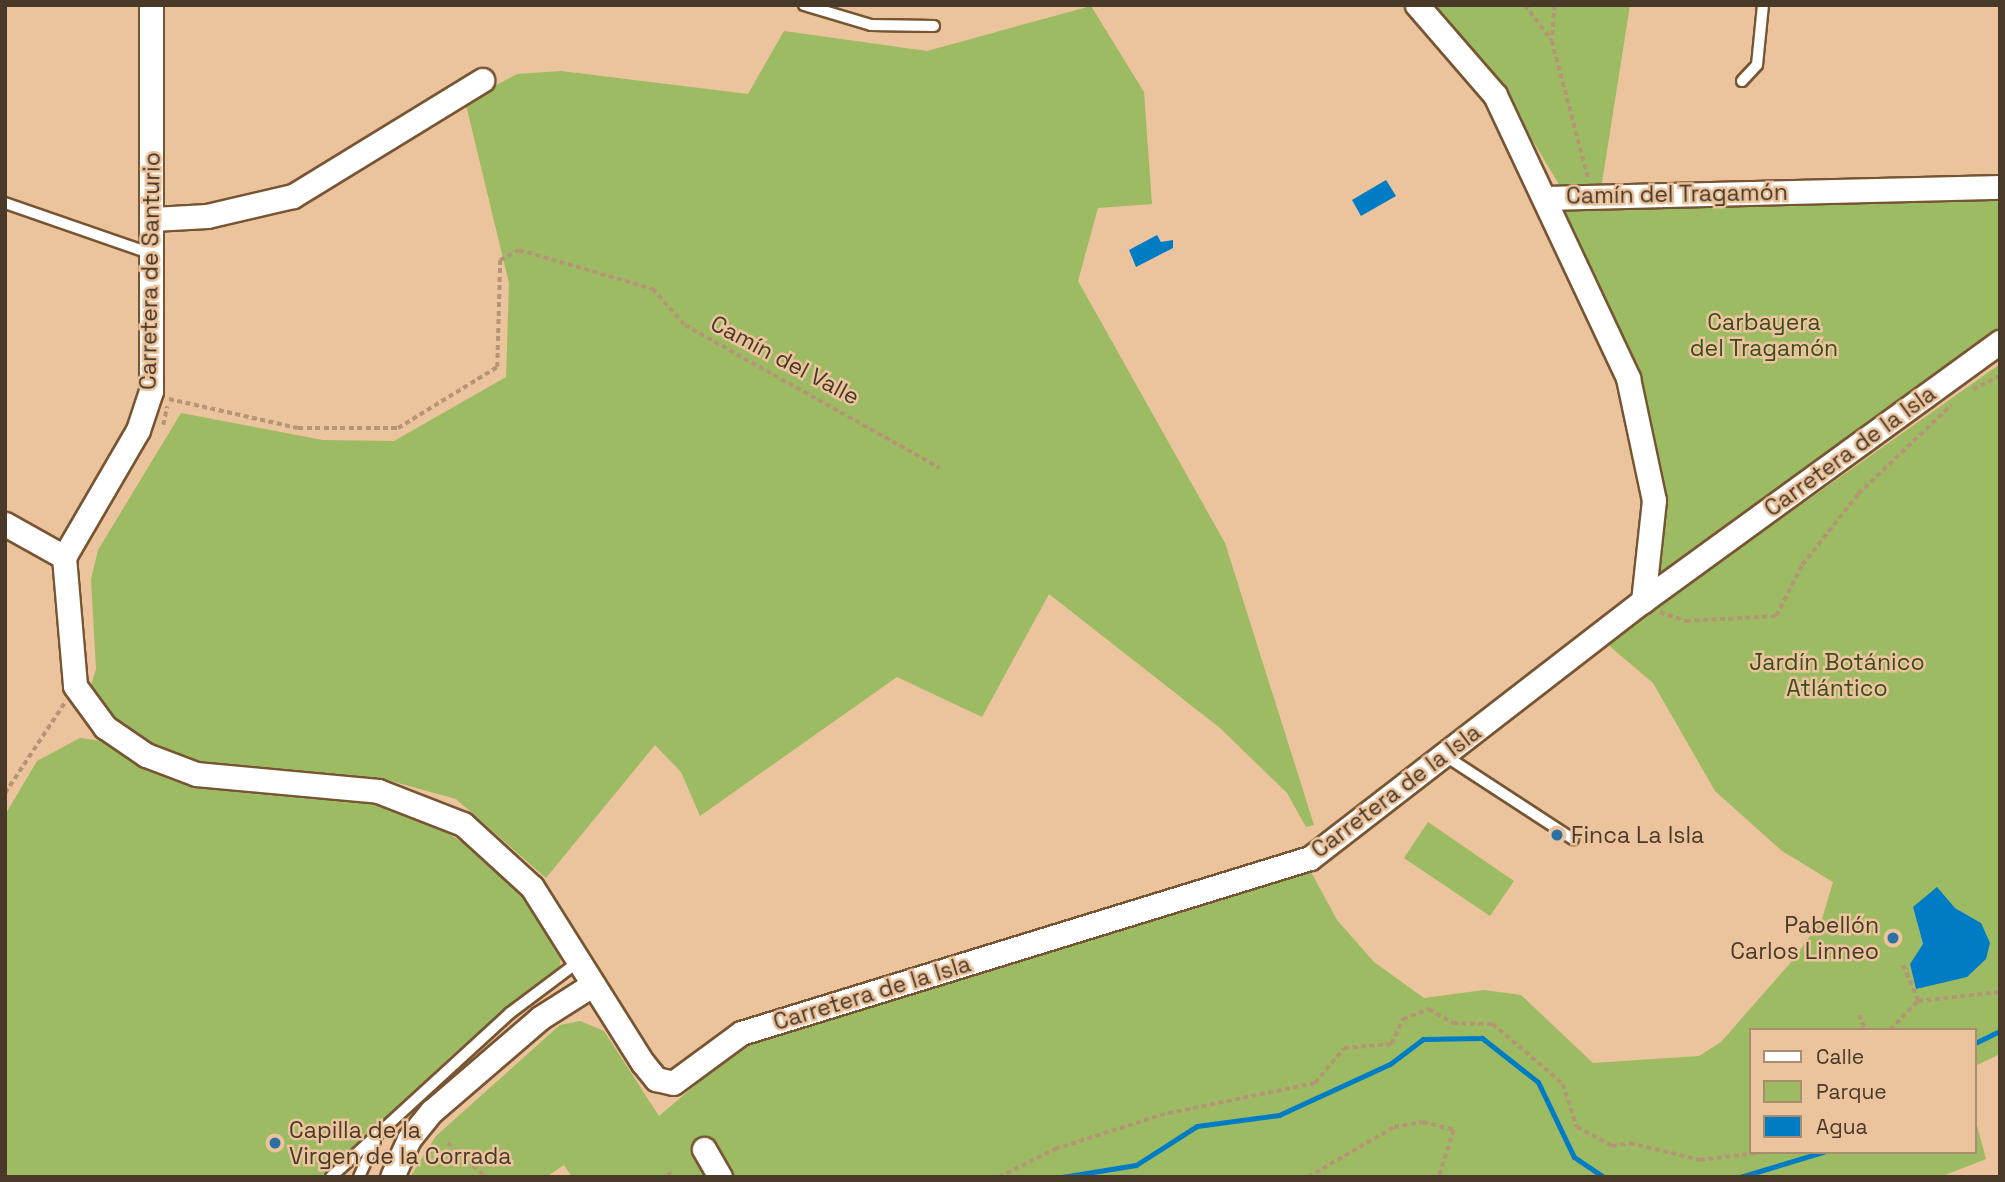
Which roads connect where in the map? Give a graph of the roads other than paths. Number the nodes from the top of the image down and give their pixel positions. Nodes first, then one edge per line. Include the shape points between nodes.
1 (150, 5) edge
2 (804, 5) edge
3 (1417, 5) edge
4 (1763, 5) edge
5 (934, 26) dead end
6 (482, 80) dead end
7 (1742, 81) dead end
8 (2000, 187) edge
9 (1546, 198) junction
10 (5, 203) edge
11 (153, 219) junction
12 (152, 254) junction
13 (2000, 342) edge
14 (5, 524) edge
15 (64, 556) junction
16 (1648, 605) junction
17 (1444, 755) junction
18 (1573, 839) dead end
19 (578, 962) junction
20 (592, 985) junction
21 (377, 1138) junction
22 (704, 1149) dead end
23 (331, 1177) edge
24 (359, 1177) edge
25 (392, 1177) edge
26 (720, 1177) edge

1 - 11 street, Carretera de Santurio
2 - 5 lane via 872,25
3 - 9 street, Camín del Tragamón via 1496,95
4 - 7 lane via 1757,65
6 - 11 street via 293,197 207,216
8 - 9 street, Camín del Tragamón
9 - 16 street via 1628,378 1650,461 1654,499
10 - 12 lane
11 - 12 street, Carretera de Santurio
12 - 15 street, Carretera de Santurio via 151,391 138,430
13 - 16 street, Carretera de la Isla
14 - 15 street
15 - 19 street via 75,686 105,727 146,755 196,774 378,791 463,824 532,887
16 - 17 street, Carretera de la Isla
17 - 18 lane
17 - 20 street, Carretera de la Isla via 1310,858 741,1033 673,1083 656,1079
19 - 20 street
19 - 21 lane via 510,1013
20 - 25 street via 540,1018 432,1111 409,1139
21 - 23 lane
21 - 24 lane
22 - 26 street

